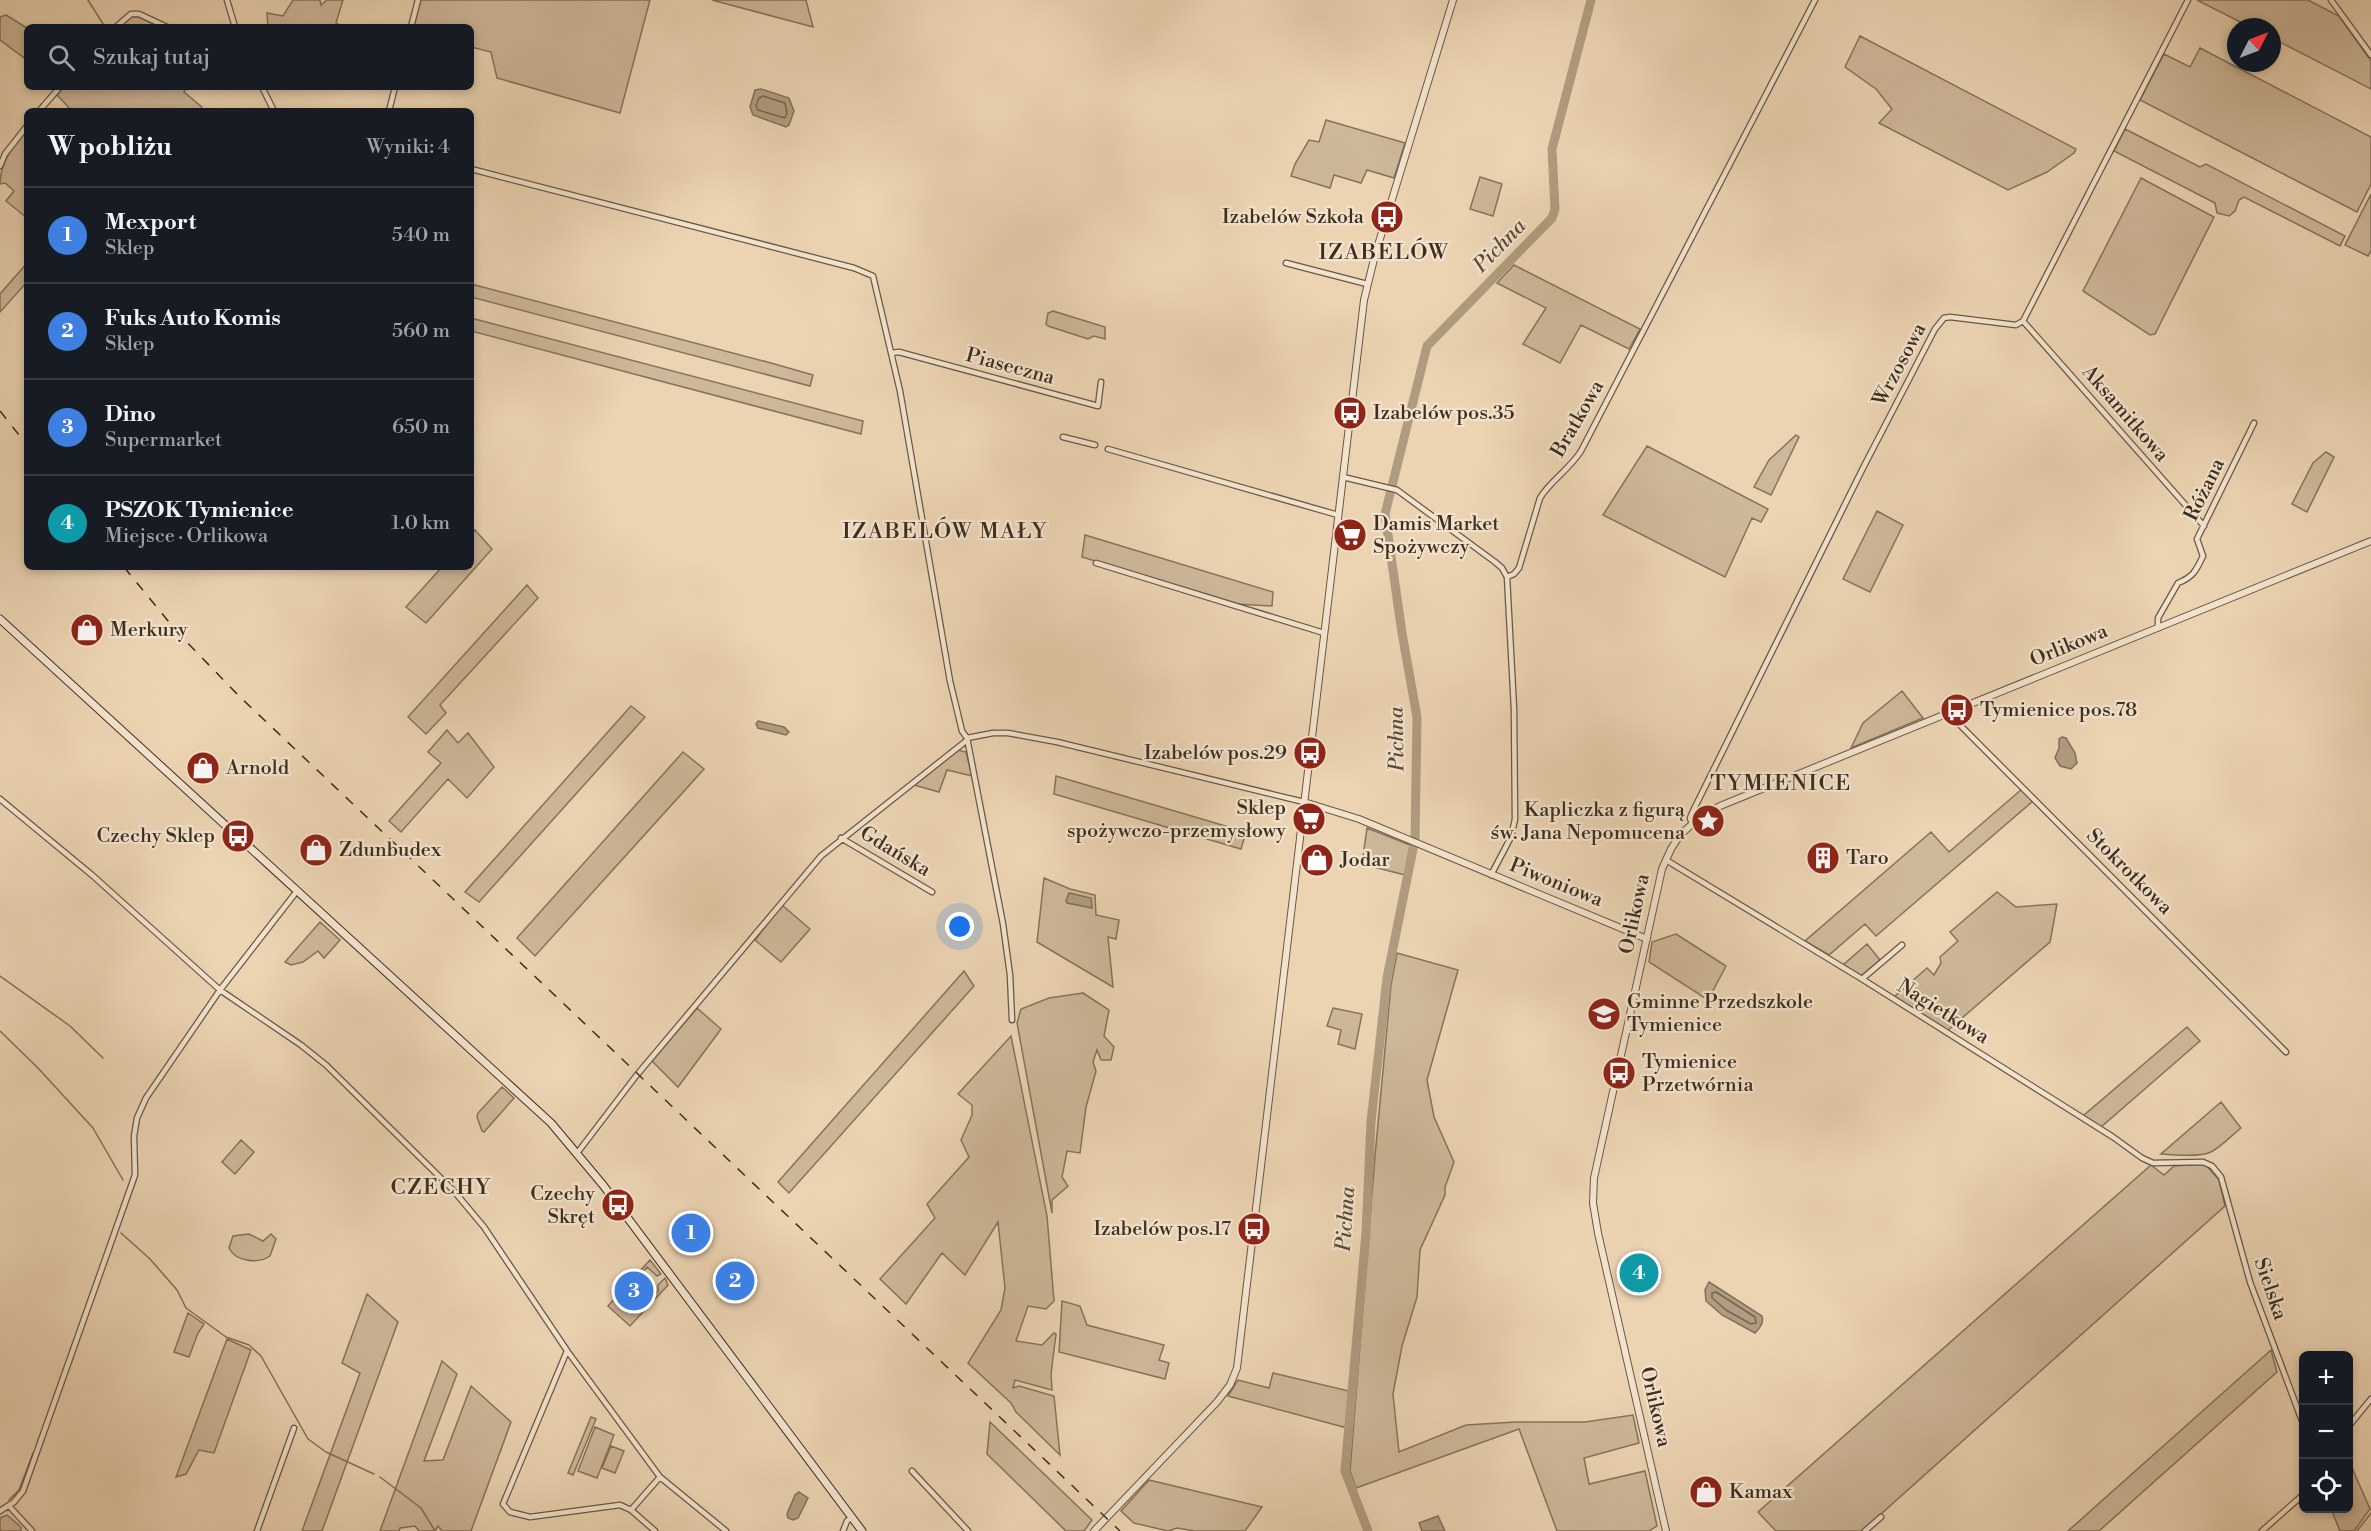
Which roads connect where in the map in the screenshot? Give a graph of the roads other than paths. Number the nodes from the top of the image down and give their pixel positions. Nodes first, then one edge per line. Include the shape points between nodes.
1 (227, 0) edge
2 (418, 0) edge
3 (1453, 0) edge
4 (1815, 0) edge
5 (2188, 0) edge
6 (2331, 0) edge
7 (119, 24) edge
8 (161, 24) edge
9 (234, 24) edge
10 (412, 24) edge
11 (2371, 55) edge
12 (57, 90) edge
13 (264, 90) edge
14 (394, 90) edge
15 (42, 108) edge
16 (272, 108) edge
17 (390, 108) edge
18 (24, 130) edge
19 (0, 166) edge
20 (474, 170) edge
21 (1286, 263) dead end
22 (1367, 284) junction
23 (2023, 321) junction
24 (891, 353) junction
25 (1101, 382) dead end
26 (2254, 423) dead end
27 (1063, 437) dead end
28 (1095, 445) dead end
29 (1108, 449) dead end
30 (1343, 477) junction
31 (1338, 515) junction
32 (2204, 526) junction
33 (2371, 542) edge
34 (1096, 564) dead end
35 (1507, 577) junction
36 (0, 619) edge
37 (2158, 628) junction
38 (1324, 633) junction
39 (1951, 713) junction
40 (966, 740) junction
41 (0, 799) edge
42 (1304, 802) junction
43 (1692, 824) junction
44 (842, 838) junction
45 (1666, 860) junction
46 (1491, 875) junction
47 (298, 890) junction
48 (932, 892) dead end
49 (1647, 939) junction
50 (1902, 945) dead end
51 (1862, 979) junction
52 (220, 990) junction
53 (1012, 1020) dead end
54 (2286, 1052) dead end
55 (578, 1152) junction
56 (2209, 1164) joint
57 (567, 1351) junction
58 (2371, 1399) edge
59 (2299, 1413) edge
60 (2353, 1422) edge
61 (294, 1428) dead end
62 (912, 1471) dead end
63 (660, 1477) junction
64 (2299, 1498) edge
65 (9, 1506) junction
66 (631, 1510) junction
67 (0, 1511) edge
68 (852, 1517) junction
69 (1881, 1517) dead end
70 (1666, 1530) edge
71 (32, 1531) edge
72 (257, 1531) edge
73 (655, 1531) edge
74 (726, 1531) edge
75 (843, 1531) edge
76 (862, 1531) edge
77 (968, 1531) edge
78 (1094, 1531) edge
79 (1865, 1531) edge
80 (2262, 1531) edge

1 - 9 street
2 - 10 street
3 - 22 street
4 - 35 street, Bratkowa via 1581,451 1540,498 1519,568
5 - 23 street
6 - 11 street
7 - 8 street via 131,14 139,14
12 - 15 street
13 - 16 street
14 - 17 street
18 - 19 street
20 - 24 street via 867,272 874,279
21 - 22 street
22 - 30 street
23 - 32 street, Aksamitkowa
23 - 43 street, Wrzosowa via 2016,325 1950,317 1935,329 1694,809
24 - 25 street, Piaseczna via 1098,406
24 - 40 street via 950,681
26 - 32 street, Różana
27 - 28 street
29 - 31 street
30 - 31 street
30 - 35 street via 1397,490 1495,562
31 - 38 street
32 - 37 street, Różana via 2198,540 2203,556 2190,578 2178,583 2158,618
33 - 37 street, Orlikowa
34 - 38 street
35 - 46 street via 1515,819 1511,837
36 - 47 main road
37 - 39 street, Orlikowa
38 - 42 street
39 - 43 street, Orlikowa via 1720,807
39 - 54 street, Stokrotkowa
40 - 42 street via 1008,733
40 - 44 street
40 - 53 street via 1003,924
41 - 52 street via 93,875
42 - 46 street, Piwoniowa via 1359,819
42 - 78 street via 1237,1368 1218,1402
43 - 45 street, Orlikowa via 1680,835
44 - 48 street, Gdańska
44 - 55 street via 816,861 636,1076
45 - 49 street, Orlikowa
45 - 51 street, Nagietkowa
46 - 49 street, Piwoniowa
47 - 52 street
47 - 55 main road via 523,1095
49 - 70 street, Orlikowa via 1594,1178 1593,1203
50 - 51 street
51 - 56 street, Nagietkowa via 2142,1158 2162,1164
52 - 57 street via 326,1065 453,1190 484,1227
52 - 65 street via 136,1118 135,1174 23,1491
55 - 68 main road
56 - 59 street, Sielska via 2221,1177 2250,1282
57 - 63 street
57 - 66 street via 503,1503 510,1512 530,1517 612,1505
58 - 60 street
61 - 72 street
62 - 77 street
63 - 66 street
63 - 74 street
64 - 80 street
65 - 67 street
65 - 71 street
66 - 73 street
68 - 75 street
68 - 76 main road
69 - 79 street

